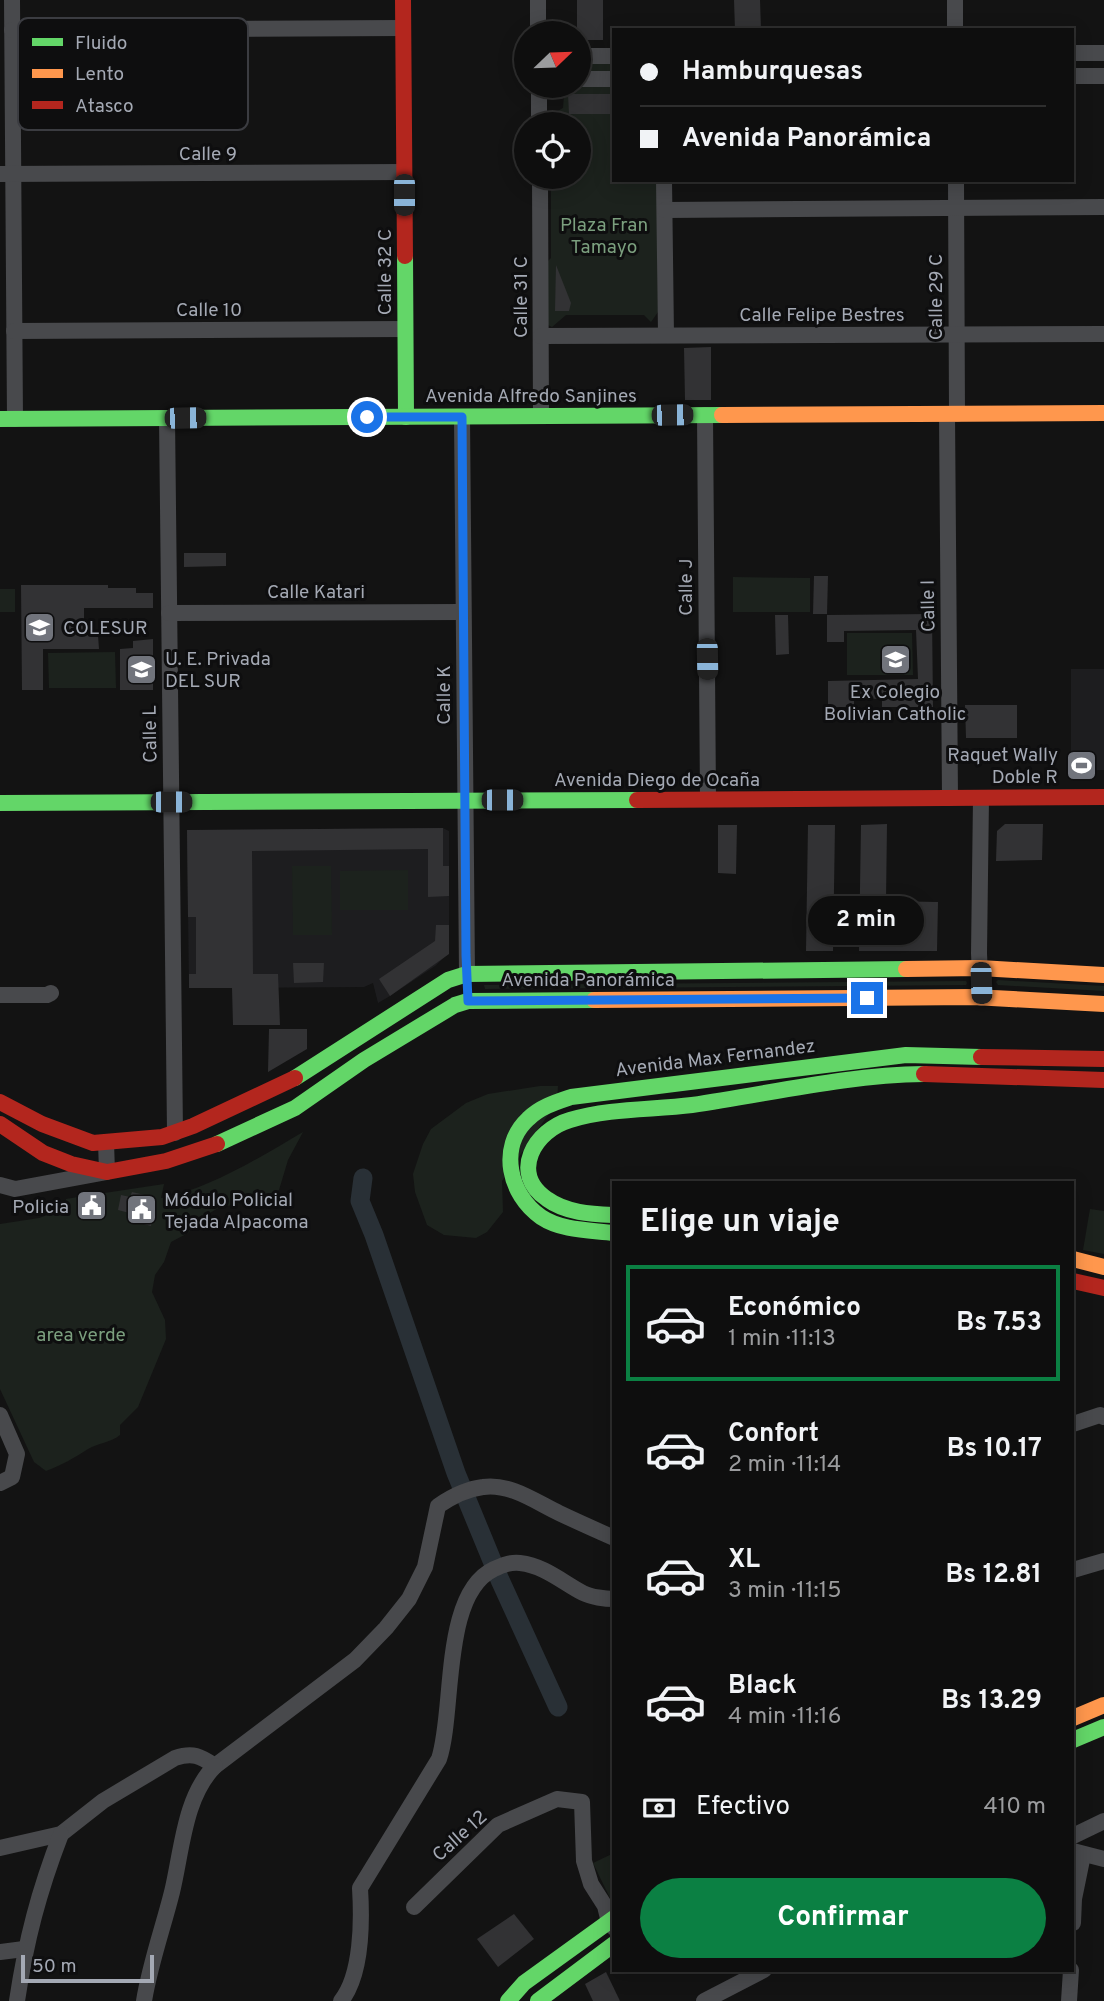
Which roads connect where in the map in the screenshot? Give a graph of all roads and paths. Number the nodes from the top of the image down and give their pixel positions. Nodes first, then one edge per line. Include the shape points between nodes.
1 (12, 0) edge
2 (403, 0) edge
3 (538, 0) edge
4 (955, 0) edge
5 (538, 21) edge
6 (403, 28) junction
7 (955, 28) edge
8 (248, 29) edge
9 (12, 30) junction
10 (18, 30) edge
11 (1074, 53) edge
12 (1104, 53) edge
13 (592, 56) edge
14 (612, 56) edge
15 (1074, 76) edge
16 (1104, 76) edge
17 (592, 79) edge
18 (612, 79) edge
19 (404, 172) junction
20 (6, 174) edge
21 (664, 182) edge
22 (956, 182) edge
23 (540, 189) edge
24 (1104, 207) edge
25 (956, 208) junction
26 (665, 210) junction
27 (405, 329) junction
28 (14, 331) junction
29 (956, 334) junction
30 (1104, 334) edge
31 (666, 335) junction
32 (541, 336) junction
33 (1104, 413) edge
34 (952, 414) junction
35 (705, 415) junction
36 (541, 416) junction
37 (406, 417) junction
38 (462, 417) junction
39 (167, 418) junction
40 (7, 419) edge
41 (463, 612) junction
42 (169, 613) junction
43 (1104, 797) edge
44 (950, 798) junction
45 (981, 798) junction
46 (708, 799) junction
47 (465, 801) junction
48 (171, 802) junction
49 (0, 803) edge
50 (980, 968) junction
51 (467, 974) junction
52 (1104, 975) edge
53 (51, 993) dead end
54 (0, 995) edge
55 (981, 998) junction
56 (468, 1001) junction
57 (1104, 1004) edge
58 (906, 1055) junction
59 (1104, 1059) edge
60 (908, 1074) junction
61 (1104, 1080) edge
62 (0, 1102) edge
63 (0, 1124) edge
64 (175, 1133) junction
65 (106, 1142) junction
66 (178, 1158) junction
67 (107, 1172) junction
68 (0, 1185) edge
69 (612, 1215) edge
70 (612, 1233) edge
71 (1074, 1259) edge
72 (1104, 1267) edge
73 (1074, 1281) edge
74 (1104, 1288) edge
75 (0, 1415) edge
76 (1104, 1417) edge
77 (1074, 1424) edge
78 (0, 1483) edge
79 (612, 1537) edge
80 (1104, 1561) edge
81 (1074, 1570) edge
82 (612, 1600) edge
83 (1104, 1705) edge
84 (1074, 1718) edge
85 (1104, 1727) edge
86 (1074, 1740) edge
87 (215, 1766) junction
88 (1104, 1821) edge
89 (61, 1834) junction
90 (1074, 1836) edge
91 (0, 1848) edge
92 (1078, 1853) edge
93 (1104, 1859) edge
94 (1074, 1899) edge
95 (414, 1907) dead end
96 (612, 1921) edge
97 (612, 1924) edge
98 (612, 1946) edge
99 (24, 1949) junction
100 (0, 1952) edge
101 (760, 1972) edge
102 (1071, 1972) edge
103 (18, 2001) edge
104 (144, 2001) edge
105 (341, 2001) edge
106 (508, 2001) edge
107 (538, 2001) edge
108 (704, 2001) edge
109 (1069, 2001) edge

1 - 9 street
2 - 6 main road, Calle 32 C
3 - 5 street
4 - 7 street
6 - 8 street
6 - 19 main road, Calle 32 C
9 - 10 street
9 - 20 street
11 - 12 street
13 - 14 street
15 - 16 street
17 - 18 street
19 - 20 street, Calle 9
19 - 27 main road, Calle 32 C
20 - 28 street
21 - 26 street
22 - 25 street, Calle 29 C
23 - 32 street, Calle 31 C
24 - 25 street
25 - 26 street
25 - 29 street, Calle 29 C
26 - 31 street
27 - 28 street, Calle 10
27 - 37 main road, Calle 32 C
28 - 40 street
29 - 30 street, Calle Felipe Bestres
29 - 31 street, Calle Felipe Bestres
29 - 34 street, Calle 29 C
31 - 32 street, Calle Felipe Bestres
32 - 36 street, Calle 31 C
33 - 34 main road, Avenida Alfredo Sanjines
34 - 35 main road, Avenida Alfredo Sanjines
34 - 44 street, Calle I
35 - 36 main road, Avenida Alfredo Sanjines
35 - 46 street, Calle J
36 - 38 main road, Avenida Alfredo Sanjines
37 - 38 main road, Avenida Alfredo Sanjines
37 - 39 main road, Avenida Alfredo Sanjines
38 - 41 street, Calle K
39 - 40 main road, Avenida Alfredo Sanjines
39 - 42 street, Calle L
41 - 42 street, Calle Katari
41 - 47 street, Calle K
42 - 48 street, Calle L
43 - 45 main road, Avenida Diego de Ocaña
44 - 45 main road, Avenida Diego de Ocaña
44 - 46 main road, Avenida Diego de Ocaña
45 - 50 street
46 - 47 main road, Avenida Diego de Ocaña
47 - 48 main road, Avenida Diego de Ocaña
47 - 51 street, Calle K
48 - 49 main road, Avenida Diego de Ocaña
48 - 64 street, Calle L
50 - 51 main road, Avenida Panorámica
50 - 52 main road, Avenida Panorámica
50 - 55 street
51 - 56 main road
51 - 64 main road, Avenida Panorámica via 448,980 284,1085
53 - 54 street
55 - 56 main road, Avenida Panorámica
55 - 57 main road, Avenida Panorámica
56 - 66 main road, Avenida Panorámica via 364,1060 295,1108
58 - 59 main road, Avenida Max Fernandez
58 - 60 main road
58 - 70 main road, Avenida Max Fernandez via 571,1097 534,1114 512,1144 509,1167 519,1198 543,1218 564,1227
60 - 61 main road
60 - 69 main road via 605,1113 564,1122 540,1136 529,1157 537,1190 558,1205
62 - 65 main road, Avenida Panorámica via 42,1125 93,1143
63 - 67 main road, Avenida Panorámica via 44,1153
64 - 65 main road, Avenida Panorámica
64 - 66 main road
65 - 67 street
66 - 67 main road, Avenida Panorámica
67 - 68 street via 15,1189
71 - 72 main road
73 - 74 main road
75 - 78 street via 17,1454 12,1477
76 - 77 street
79 - 87 street via 524,1494 485,1486 450,1498 438,1507 425,1567 409,1599 386,1628 355,1660
80 - 81 street
82 - 105 street via 584,1594 539,1567 520,1563 507,1563 475,1584 455,1639 444,1744 360,1888 359,1948
83 - 84 main road
85 - 86 main road
87 - 89 street via 198,1754 175,1758 103,1801
87 - 104 street via 192,1804
88 - 90 street
89 - 91 street
89 - 99 street via 40,1887
92 - 93 street
92 - 94 street
95 - 96 street, Calle 12 via 498,1825 557,1799 582,1802 584,1861
97 - 106 main road via 524,1983
98 - 107 main road
99 - 100 street
99 - 103 street
101 - 108 street
102 - 109 street

